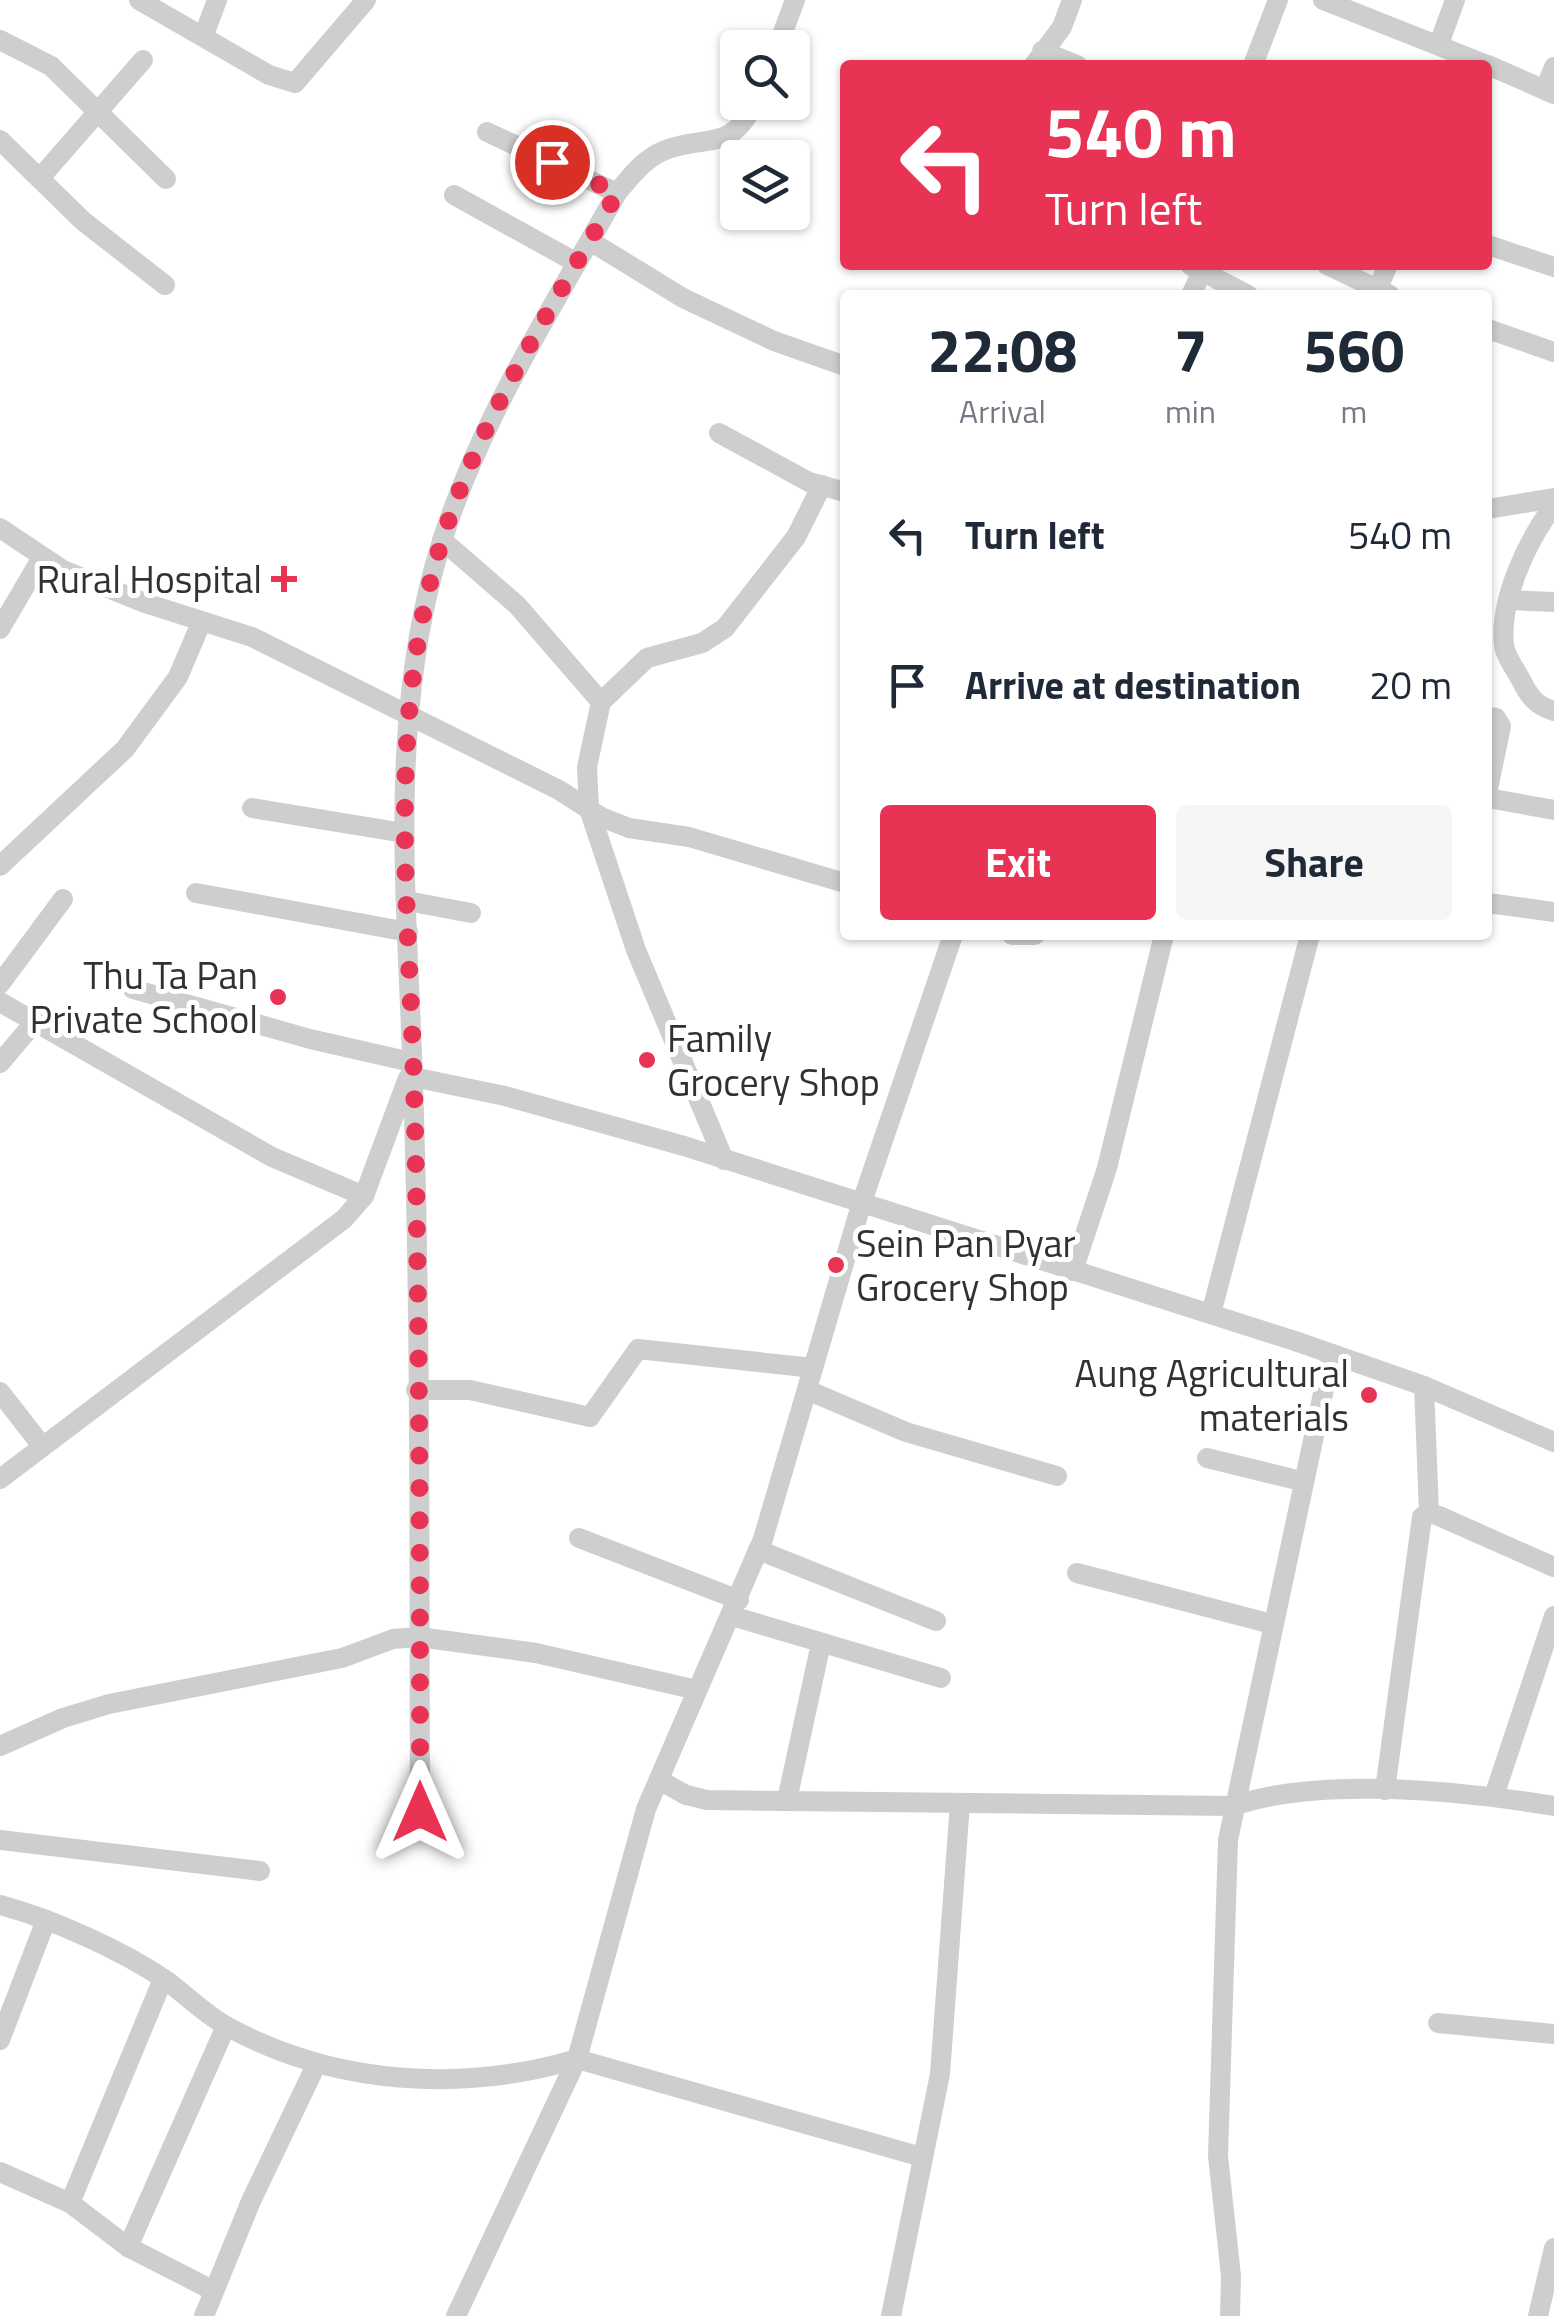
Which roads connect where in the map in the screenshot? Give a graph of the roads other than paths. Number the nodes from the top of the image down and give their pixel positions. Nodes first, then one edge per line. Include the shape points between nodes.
1 (139, 0) edge
2 (217, 0) edge
3 (366, 0) edge
4 (795, 0) edge
5 (1072, 0) edge
6 (1278, 0) edge
7 (1323, 0) edge
8 (1455, 0) edge
9 (784, 30) edge
10 (204, 34) junction
11 (0, 40) edge
12 (1440, 44) junction
13 (1038, 58) edge
14 (143, 60) dead end
15 (1255, 60) edge
16 (1463, 60) edge
17 (1492, 67) edge
18 (1554, 68) edge
19 (1549, 92) edge
20 (97, 108) junction
21 (744, 120) edge
22 (487, 132) dead end
23 (0, 140) edge
24 (40, 178) junction
25 (166, 179) dead end
26 (617, 193) junction
27 (454, 195) dead end
28 (590, 241) junction
29 (1492, 246) edge
30 (577, 263) junction
31 (1554, 268) edge
32 (1205, 270) edge
33 (1337, 270) edge
34 (165, 285) dead end
35 (1239, 290) edge
36 (1377, 290) edge
37 (1492, 330) edge
38 (1554, 352) edge
39 (840, 364) edge
40 (720, 433) dead end
41 (822, 486) junction
42 (840, 491) edge
43 (1554, 502) edge
44 (1492, 510) edge
45 (0, 528) edge
46 (442, 540) junction
47 (41, 559) junction
48 (1509, 600) junction
49 (1554, 602) edge
50 (201, 623) junction
51 (0, 628) edge
52 (1496, 645) edge
53 (601, 702) junction
54 (1554, 710) edge
55 (409, 718) junction
56 (1492, 718) edge
57 (1492, 769) edge
58 (1492, 799) edge
59 (252, 808) dead end
60 (589, 810) junction
61 (1554, 810) edge
62 (404, 833) junction
63 (0, 866) edge
64 (840, 881) edge
65 (196, 893) dead end
66 (62, 898) dead end
67 (406, 901) junction
68 (1492, 904) edge
69 (1554, 912) edge
70 (471, 913) dead end
71 (408, 932) junction
72 (951, 940) edge
73 (1163, 940) edge
74 (1309, 940) edge
75 (0, 984) edge
76 (133, 989) dead end
77 (0, 1002) edge
78 (33, 1024) junction
79 (0, 1062) edge
80 (412, 1069) junction
81 (724, 1160) junction
82 (364, 1196) junction
83 (860, 1205) junction
84 (1073, 1271) junction
85 (1210, 1314) junction
86 (1331, 1356) junction
87 (813, 1368) junction
88 (1424, 1386) junction
89 (416, 1390) junction
90 (807, 1390) junction
91 (0, 1392) edge
92 (1554, 1442) edge
93 (42, 1446) junction
94 (1207, 1458) dead end
95 (1057, 1476) dead end
96 (0, 1479) edge
97 (1302, 1481) junction
98 (1429, 1513) junction
99 (579, 1538) dead end
100 (758, 1550) junction
101 (1554, 1567) edge
102 (1077, 1573) dead end
103 (736, 1608) junction
104 (1554, 1616) edge
105 (936, 1621) dead end
106 (1272, 1624) junction
107 (419, 1638) junction
108 (821, 1643) junction
109 (941, 1678) dead end
110 (697, 1690) junction
111 (0, 1746) edge
112 (658, 1780) junction
113 (1385, 1790) junction
114 (1494, 1796) junction
115 (786, 1800) junction
116 (960, 1803) junction
117 (1234, 1806) junction
118 (1554, 1806) edge
119 (420, 1812) dead end
120 (0, 1840) edge
121 (260, 1872) dead end
122 (0, 1905) edge
123 (46, 1920) junction
124 (163, 1979) junction
125 (1438, 2023) dead end
126 (226, 2026) junction
127 (1554, 2034) edge
128 (0, 2040) edge
129 (578, 2059) junction
130 (316, 2065) junction
131 (922, 2156) junction
132 (0, 2172) edge
133 (70, 2203) junction
134 (128, 2246) junction
135 (1554, 2248) edge
136 (212, 2290) junction
137 (204, 2316) edge
138 (456, 2316) edge
139 (891, 2316) edge
140 (1230, 2316) edge
141 (1538, 2316) edge

1 - 10 street
2 - 10 street
3 - 10 street via 295,83 270,76
4 - 9 street
5 - 13 street via 1062,27
6 - 15 street
7 - 12 street
8 - 12 street
11 - 20 street via 51,66
12 - 16 street
14 - 20 street
17 - 19 street
18 - 19 street
20 - 24 street
20 - 25 street
21 - 26 street via 718,142 664,150
22 - 26 street
23 - 24 street
24 - 34 street
26 - 28 street
27 - 30 street
28 - 30 street
28 - 39 street via 683,298
29 - 31 street
30 - 46 street via 478,443
32 - 35 street
33 - 36 street
37 - 38 street
40 - 41 street
41 - 42 street
41 - 53 street via 796,537 725,628 702,643 647,658
43 - 44 street
43 - 48 street
45 - 47 street
46 - 53 street via 516,605
46 - 55 street
47 - 50 street
47 - 51 street
48 - 49 street
48 - 52 street
50 - 55 street via 252,637
50 - 63 street via 178,676 126,749
52 - 54 street via 1527,692
53 - 60 street via 588,767
55 - 60 street
55 - 62 street
56 - 57 street via 1501,721
58 - 61 street
59 - 62 street
60 - 64 street via 629,828 690,837
60 - 81 street via 636,950
62 - 67 street
65 - 71 street
66 - 75 street
67 - 70 street
67 - 71 street
68 - 69 street
71 - 80 street
72 - 83 street
73 - 84 street via 1107,1168
74 - 85 street
76 - 80 street
77 - 78 street
78 - 79 street
78 - 82 street via 272,1157
80 - 81 street
80 - 82 street
80 - 89 street
81 - 83 street
82 - 93 street via 324,1237
83 - 84 street
83 - 87 street
84 - 85 street
85 - 86 street
86 - 88 street
86 - 97 street
87 - 89 street via 638,1349 590,1417 470,1390
87 - 90 street
88 - 92 street
88 - 98 street
89 - 107 street
90 - 95 street via 906,1432
90 - 100 street
91 - 93 street
93 - 96 street
94 - 97 street
97 - 106 street
98 - 101 street
98 - 113 street via 1422,1517
99 - 103 street
100 - 103 street
100 - 105 street
102 - 106 street
103 - 108 street
103 - 110 street
104 - 114 street
106 - 117 street
107 - 110 street via 536,1653
107 - 111 street via 109,1704
107 - 119 street
108 - 109 street
108 - 115 street
110 - 112 street
112 - 115 street via 706,1800
112 - 129 street
113 - 114 street
113 - 117 street via 1264,1796
114 - 118 street
115 - 116 street
116 - 117 street
116 - 131 street via 940,2074
117 - 140 street via 1218,2156
120 - 121 street
122 - 123 street
123 - 124 street
123 - 128 street
124 - 126 street
124 - 133 street
125 - 127 street
126 - 130 street
126 - 134 street
129 - 130 street via 542,2070 437,2078 384,2079
129 - 131 street
129 - 138 street
130 - 136 street
131 - 139 street
132 - 133 street
133 - 134 street
134 - 136 street
135 - 141 street
136 - 137 street

